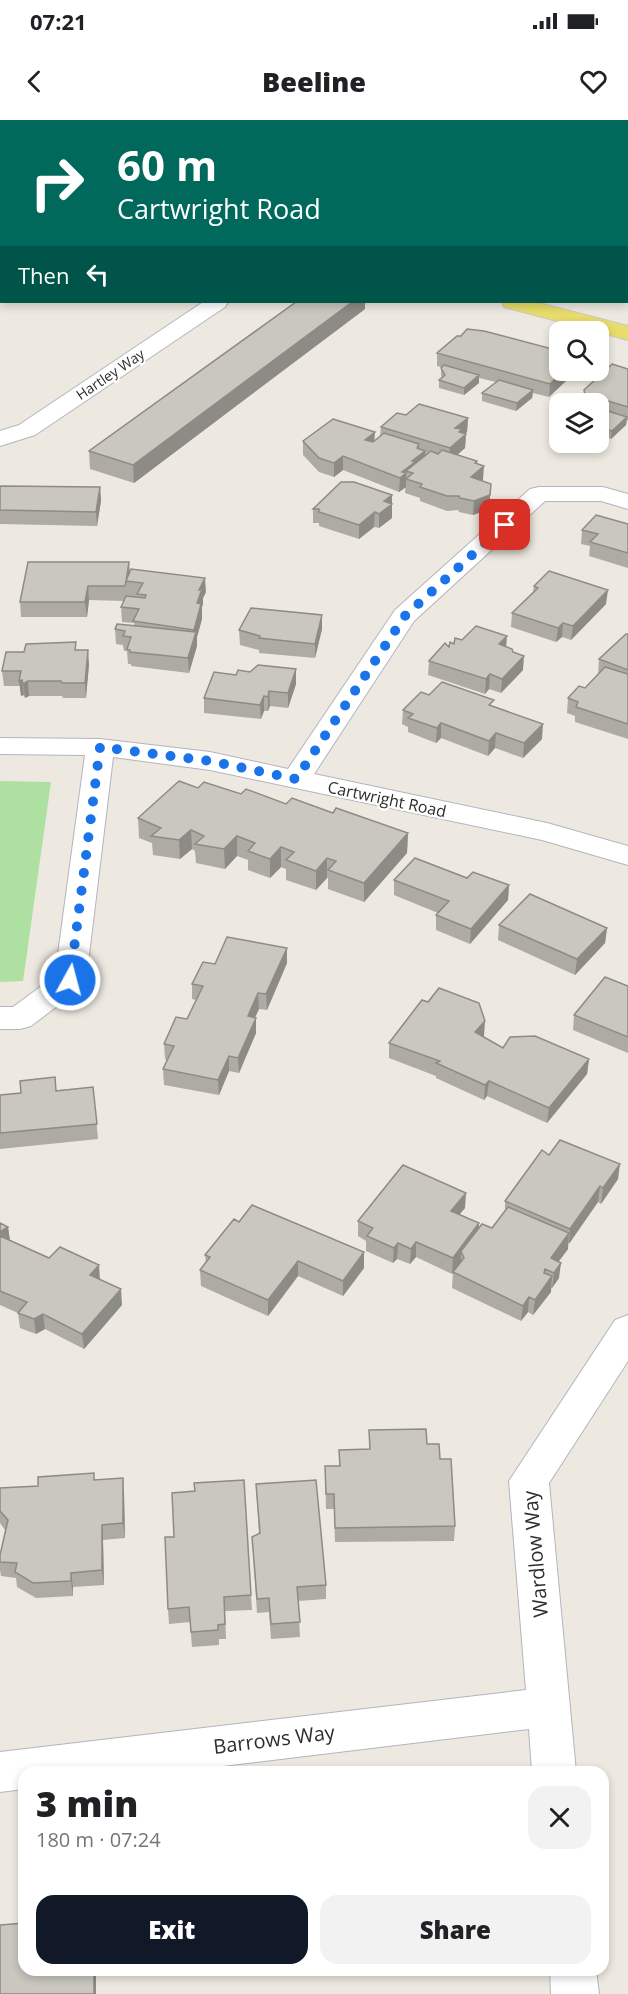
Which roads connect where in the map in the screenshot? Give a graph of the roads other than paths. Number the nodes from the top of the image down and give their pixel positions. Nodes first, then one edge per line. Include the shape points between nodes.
1 (216, 303) edge
2 (516, 303) edge
3 (628, 333) edge
4 (0, 439) edge
5 (628, 502) edge
6 (0, 746) edge
7 (100, 747) junction
8 (296, 779) junction
9 (628, 856) edge
10 (0, 1018) edge
11 (628, 1330) edge
12 (548, 1707) junction
13 (51, 1766) edge
14 (553, 1766) edge
15 (18, 1770) edge
16 (0, 1772) edge
17 (574, 1976) edge
18 (575, 1994) edge

1 - 4 street, Hartley Way via 27,430
2 - 3 main road
5 - 8 street via 603,494 539,494 405,616
6 - 7 street, Cartwright Road
7 - 8 street, Cartwright Road via 210,761
7 - 10 street via 70,980 20,1018
8 - 9 street, Cartwright Road via 547,832
11 - 12 street, Wardlow Way via 529,1481
12 - 13 street, Barrows Way
12 - 14 street, Wardlow Way
15 - 16 street, Barrows Way
17 - 18 street

